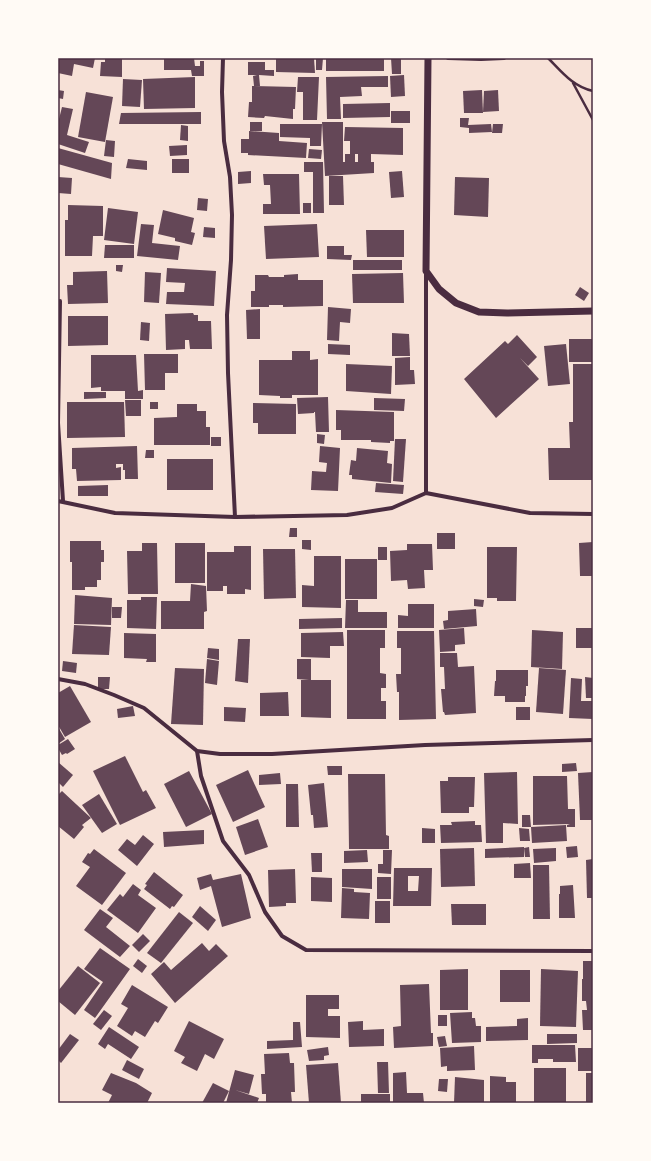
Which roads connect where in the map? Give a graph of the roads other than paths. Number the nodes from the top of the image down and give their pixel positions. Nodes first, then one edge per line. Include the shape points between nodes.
1 (223, 58) edge
2 (428, 58) edge
3 (448, 58) edge
4 (504, 58) edge
5 (426, 271) junction
6 (60, 301) dead end
7 (593, 311) edge
8 (426, 493) junction
9 (58, 501) edge
10 (63, 501) junction
11 (593, 514) edge
12 (235, 516) junction
13 (58, 679) edge
14 (593, 740) edge
15 (197, 752) junction
16 (593, 951) edge

1 - 12 street via 224,141 230,177 232,215 227,315
2 - 5 street
3 - 4 street
5 - 7 street via 439,289 456,302 479,312 507,314
5 - 8 street
6 - 10 street via 58,423
8 - 11 street via 530,513
8 - 12 street via 392,508 347,515
9 - 10 street
10 - 12 street via 115,513
13 - 15 street via 85,684 144,708
14 - 15 street via 425,745 272,754
15 - 16 street via 201,776 223,841 249,875 265,912 282,936 306,950

